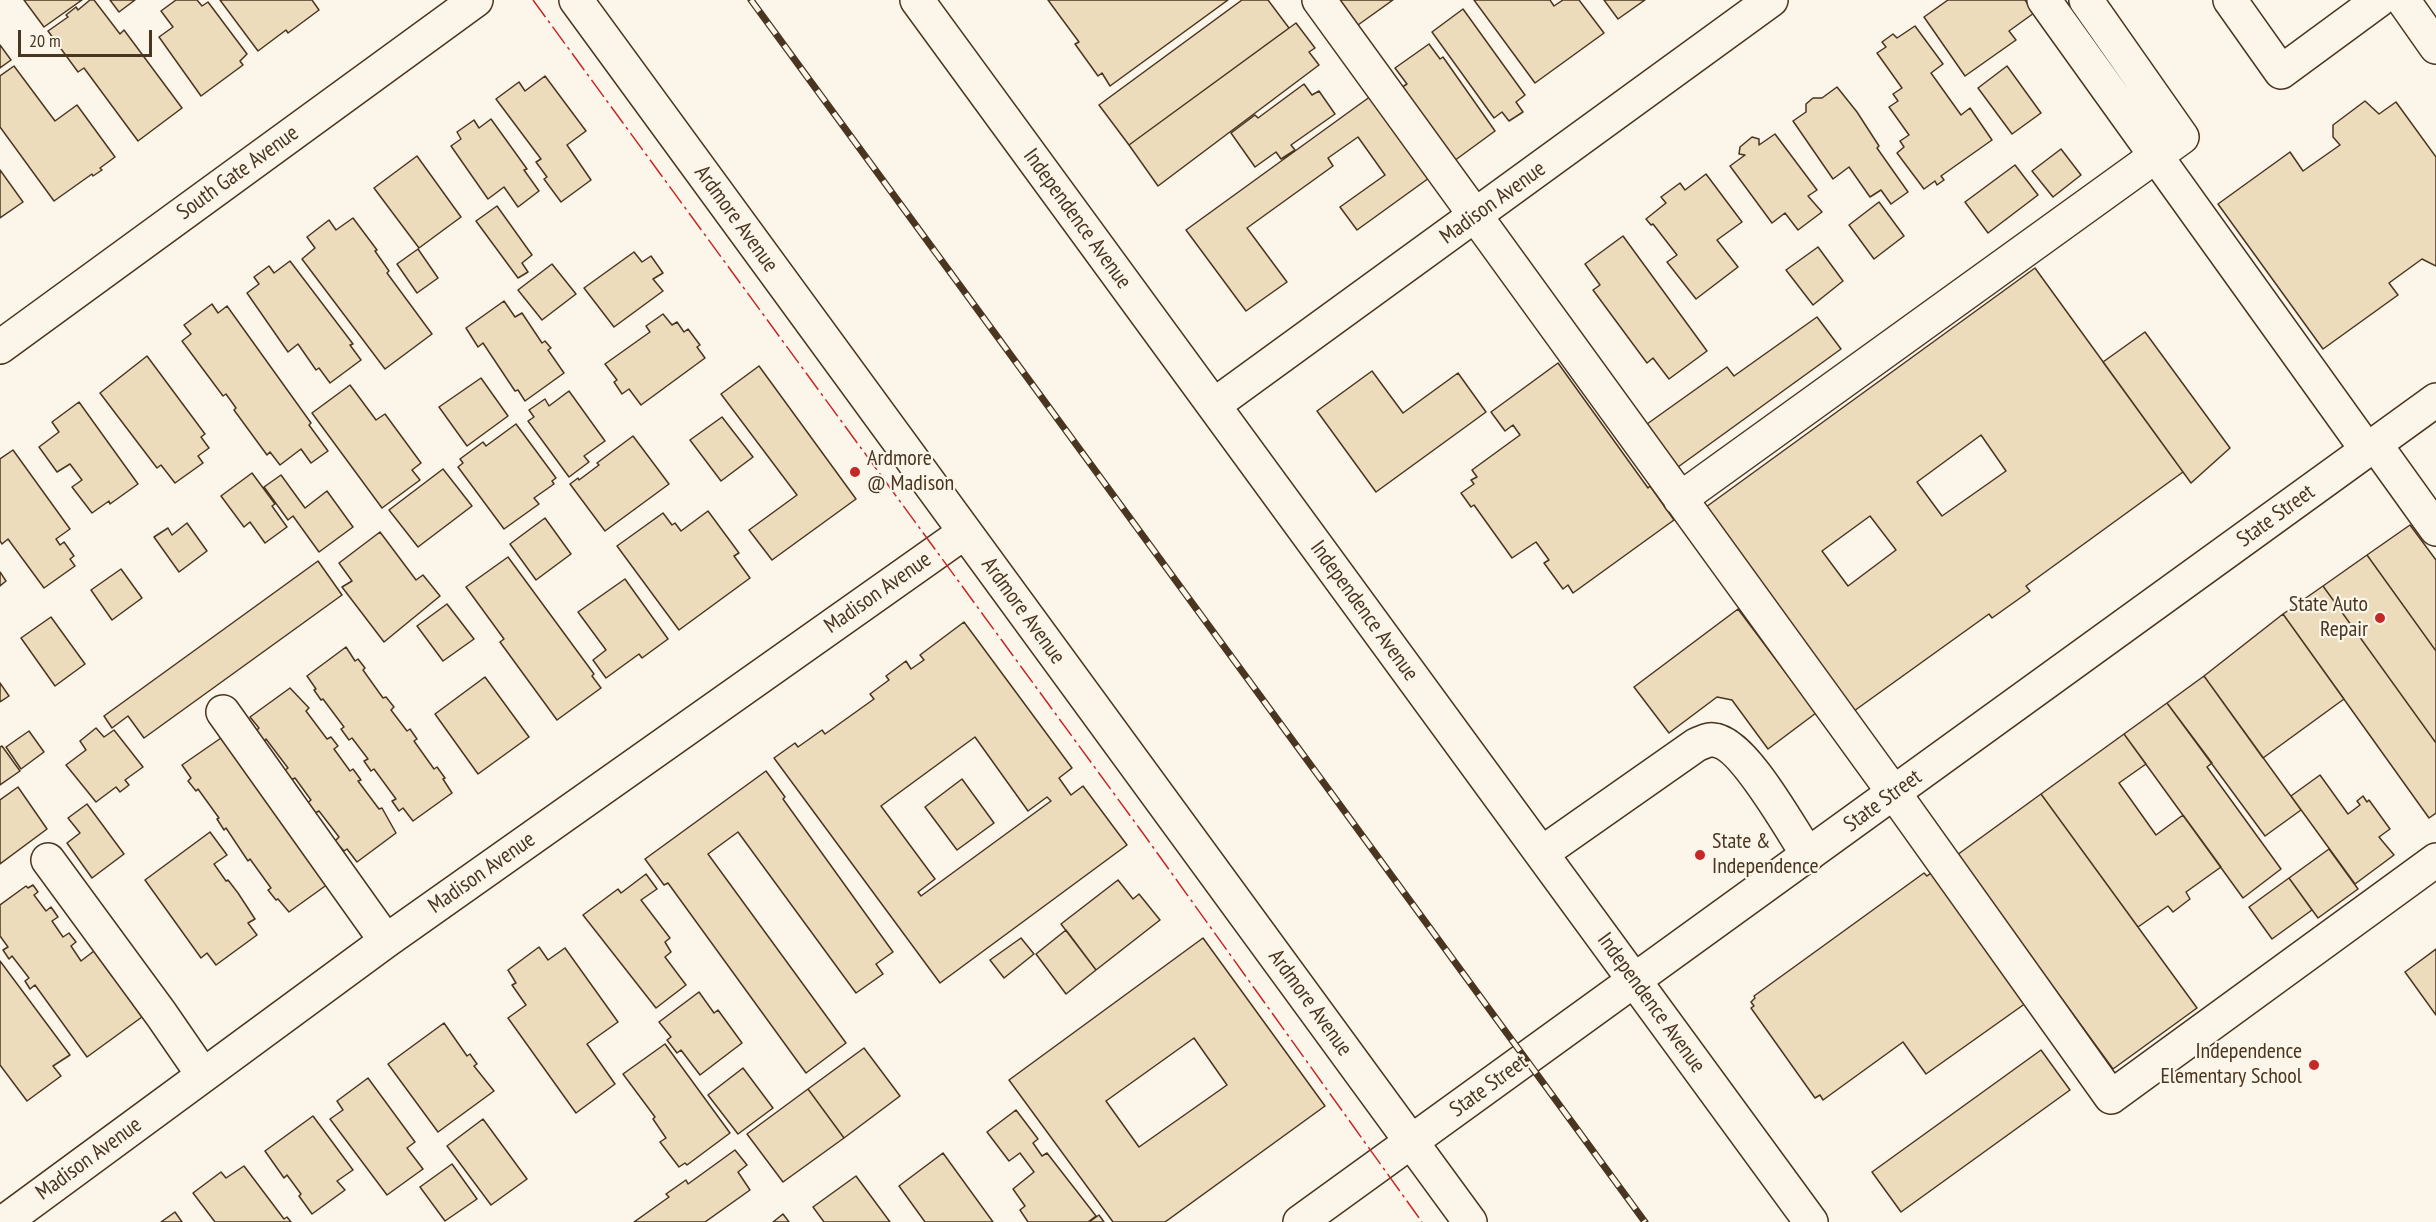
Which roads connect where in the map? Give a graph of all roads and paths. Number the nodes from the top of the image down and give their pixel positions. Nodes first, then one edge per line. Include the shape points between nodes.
1 (476, 0) edge
2 (576, 0) edge
3 (917, 0) edge
4 (1319, 0) edge
5 (1772, 0) edge
6 (2044, 0) edge
7 (2086, 0) edge
8 (2230, 0) edge
9 (2379, 0) edge
10 (2403, 0) edge
11 (2436, 47) edge
12 (2156, 155) junction
13 (1475, 216) junction
14 (0, 347) edge
15 (2436, 400) edge
16 (1214, 405) junction
17 (2371, 447) junction
18 (1680, 499) junction
19 (2436, 529) edge
20 (965, 532) junction
21 (223, 712) dead end
22 (1894, 793) junction
23 (1542, 854) junction
24 (1808, 855) junction
25 (48, 860) dead end
26 (2436, 860) edge
27 (386, 941) junction
28 (1635, 980) junction
29 (203, 1075) junction
30 (1411, 1142) junction
31 (4, 1222) edge
32 (1300, 1222) edge
33 (1470, 1222) edge
34 (1811, 1222) edge

1 - 14 street, South Gate Avenue
2 - 20 street, Ardmore Avenue
3 - 16 street, Independence Avenue
4 - 13 street
5 - 13 street, Madison Avenue
6 - 12 street
7 - 12 street via 2182,137
8 - 9 street via 2281,72
10 - 11 street
12 - 17 street
12 - 18 street
13 - 16 street, Madison Avenue
13 - 18 street
15 - 17 street, State Street
16 - 23 street, Independence Avenue
17 - 19 street
17 - 22 street, State Street
18 - 22 street
20 - 27 street, Madison Avenue
20 - 30 street, Ardmore Avenue
21 - 27 street
22 - 24 street, State Street
22 - 26 street via 2111,1097
23 - 24 street via 1696,745 1713,739 1732,746 1750,766
23 - 28 street, Independence Avenue
24 - 28 street, State Street
25 - 29 street
27 - 29 street, Madison Avenue
28 - 30 street, State Street
28 - 34 street, Independence Avenue
29 - 31 street, Madison Avenue
30 - 32 street, State Street
30 - 33 street, Ardmore Avenue

